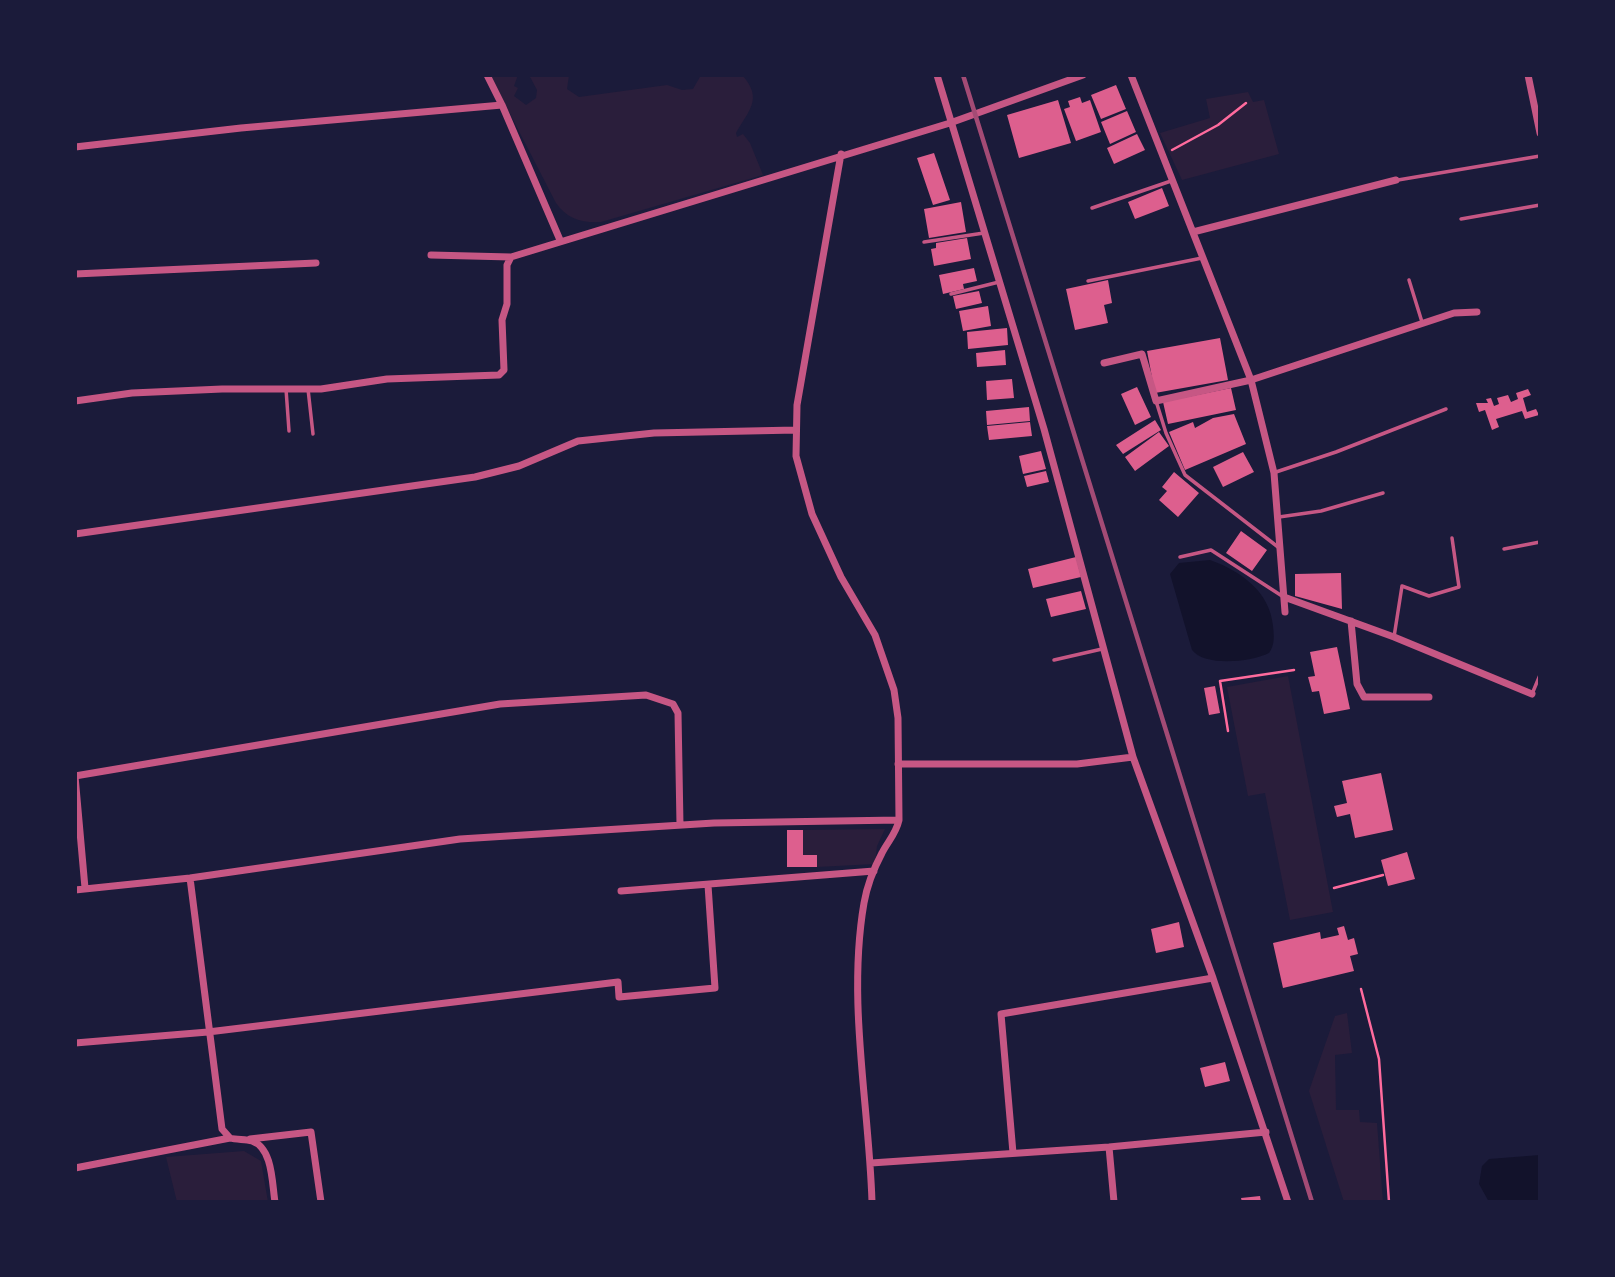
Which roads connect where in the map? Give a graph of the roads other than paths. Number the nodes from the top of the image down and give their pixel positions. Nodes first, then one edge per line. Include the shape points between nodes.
1 (487, 75) edge
2 (937, 75) edge
3 (1083, 75) edge
4 (1130, 75) edge
5 (1528, 75) edge
6 (502, 105) junction
7 (950, 123) junction
8 (1540, 133) edge
9 (75, 147) edge
10 (841, 155) junction
11 (1540, 156) edge
12 (1173, 180) junction
13 (1396, 180) joint
14 (1540, 205) edge
15 (1092, 208) dead end
16 (1461, 219) dead end
17 (1194, 232) junction
18 (984, 233) junction
19 (560, 240) junction
20 (924, 242) dead end
21 (431, 255) dead end
22 (511, 257) junction
23 (1204, 258) junction
24 (316, 263) dead end
25 (75, 274) edge
26 (1409, 280) dead end
27 (999, 282) junction
28 (1088, 282) dead end
29 (951, 295) dead end
30 (1477, 312) dead end
31 (1422, 324) junction
32 (1104, 363) dead end
33 (1251, 380) junction
34 (286, 390) junction
35 (308, 390) junction
36 (75, 401) edge
37 (1156, 401) junction
38 (1446, 408) dead end
39 (796, 430) junction
40 (289, 431) dead end
41 (313, 434) dead end
42 (1274, 473) junction
43 (1383, 493) dead end
44 (1278, 517) junction
45 (75, 534) edge
46 (1452, 538) dead end
47 (1540, 542) edge
48 (1280, 548) junction
49 (1504, 548) dead end
50 (1180, 557) dead end
51 (1284, 597) junction
52 (1285, 612) dead end
53 (1351, 621) junction
54 (1394, 637) junction
55 (1104, 648) junction
56 (1054, 660) dead end
57 (1540, 675) edge
58 (1532, 694) joint
59 (1429, 697) dead end
60 (1133, 757) junction
61 (898, 764) junction
62 (899, 820) junction
63 (680, 825) junction
64 (874, 871) junction
65 (190, 878) junction
66 (708, 885) junction
67 (85, 888) junction
68 (75, 890) edge
69 (621, 891) dead end
70 (1213, 978) junction
71 (208, 1032) junction
72 (75, 1044) edge
73 (1266, 1132) junction
74 (230, 1138) junction
75 (239, 1140) junction
76 (1109, 1147) junction
77 (1013, 1153) junction
78 (871, 1163) junction
79 (75, 1168) edge
80 (275, 1202) edge
81 (321, 1202) edge
82 (872, 1202) edge
83 (1114, 1202) edge
84 (1288, 1202) edge

1 - 6 street
2 - 7 street
3 - 7 street
4 - 12 street
5 - 8 street
6 - 9 street
6 - 19 street
7 - 10 street
7 - 18 street
10 - 19 street
10 - 39 street
11 - 13 lane
12 - 15 lane
12 - 17 street
13 - 17 street
14 - 16 lane
17 - 23 street
18 - 20 lane
18 - 27 street
19 - 22 street
21 - 22 street
22 - 35 street via 502,320 503,373 387,379
23 - 28 lane
23 - 33 street
24 - 25 street
26 - 31 lane
27 - 29 lane
27 - 55 street
30 - 31 street via 1454,313
31 - 33 street
32 - 37 street via 1142,354
33 - 37 street
33 - 42 street
34 - 35 street
34 - 36 street via 181,390
34 - 40 lane
35 - 41 lane
37 - 48 lane via 1185,475
38 - 42 lane
39 - 45 street via 654,433 578,441 488,474
39 - 61 street via 796,456 812,514 886,664 898,719
42 - 44 street
43 - 44 lane via 1321,511
44 - 48 street
46 - 54 lane via 1460,587 1429,596 1402,586
47 - 49 lane
48 - 51 street
50 - 51 lane via 1211,550
51 - 52 street
51 - 53 street
53 - 54 street
53 - 59 street via 1357,684 1364,697
54 - 58 street
55 - 56 lane
55 - 60 street
57 - 58 lane
60 - 61 street via 1077,764
60 - 70 street
61 - 62 street
62 - 63 street
62 - 64 street
63 - 65 street via 460,839
63 - 67 street via 678,713 673,704 646,695 500,704 75,776
64 - 66 street
64 - 78 street via 864,900 860,967
65 - 67 street
65 - 71 street
66 - 69 street
66 - 71 street via 715,988 619,997 618,982
67 - 68 street
70 - 73 street
70 - 77 street via 1001,1014
71 - 72 street
71 - 74 street via 222,1129
73 - 76 street
73 - 84 street
74 - 75 street
74 - 79 street
75 - 80 street via 255,1143 264,1151
75 - 81 street via 311,1132
76 - 77 street
76 - 83 street
77 - 78 street
78 - 82 street

